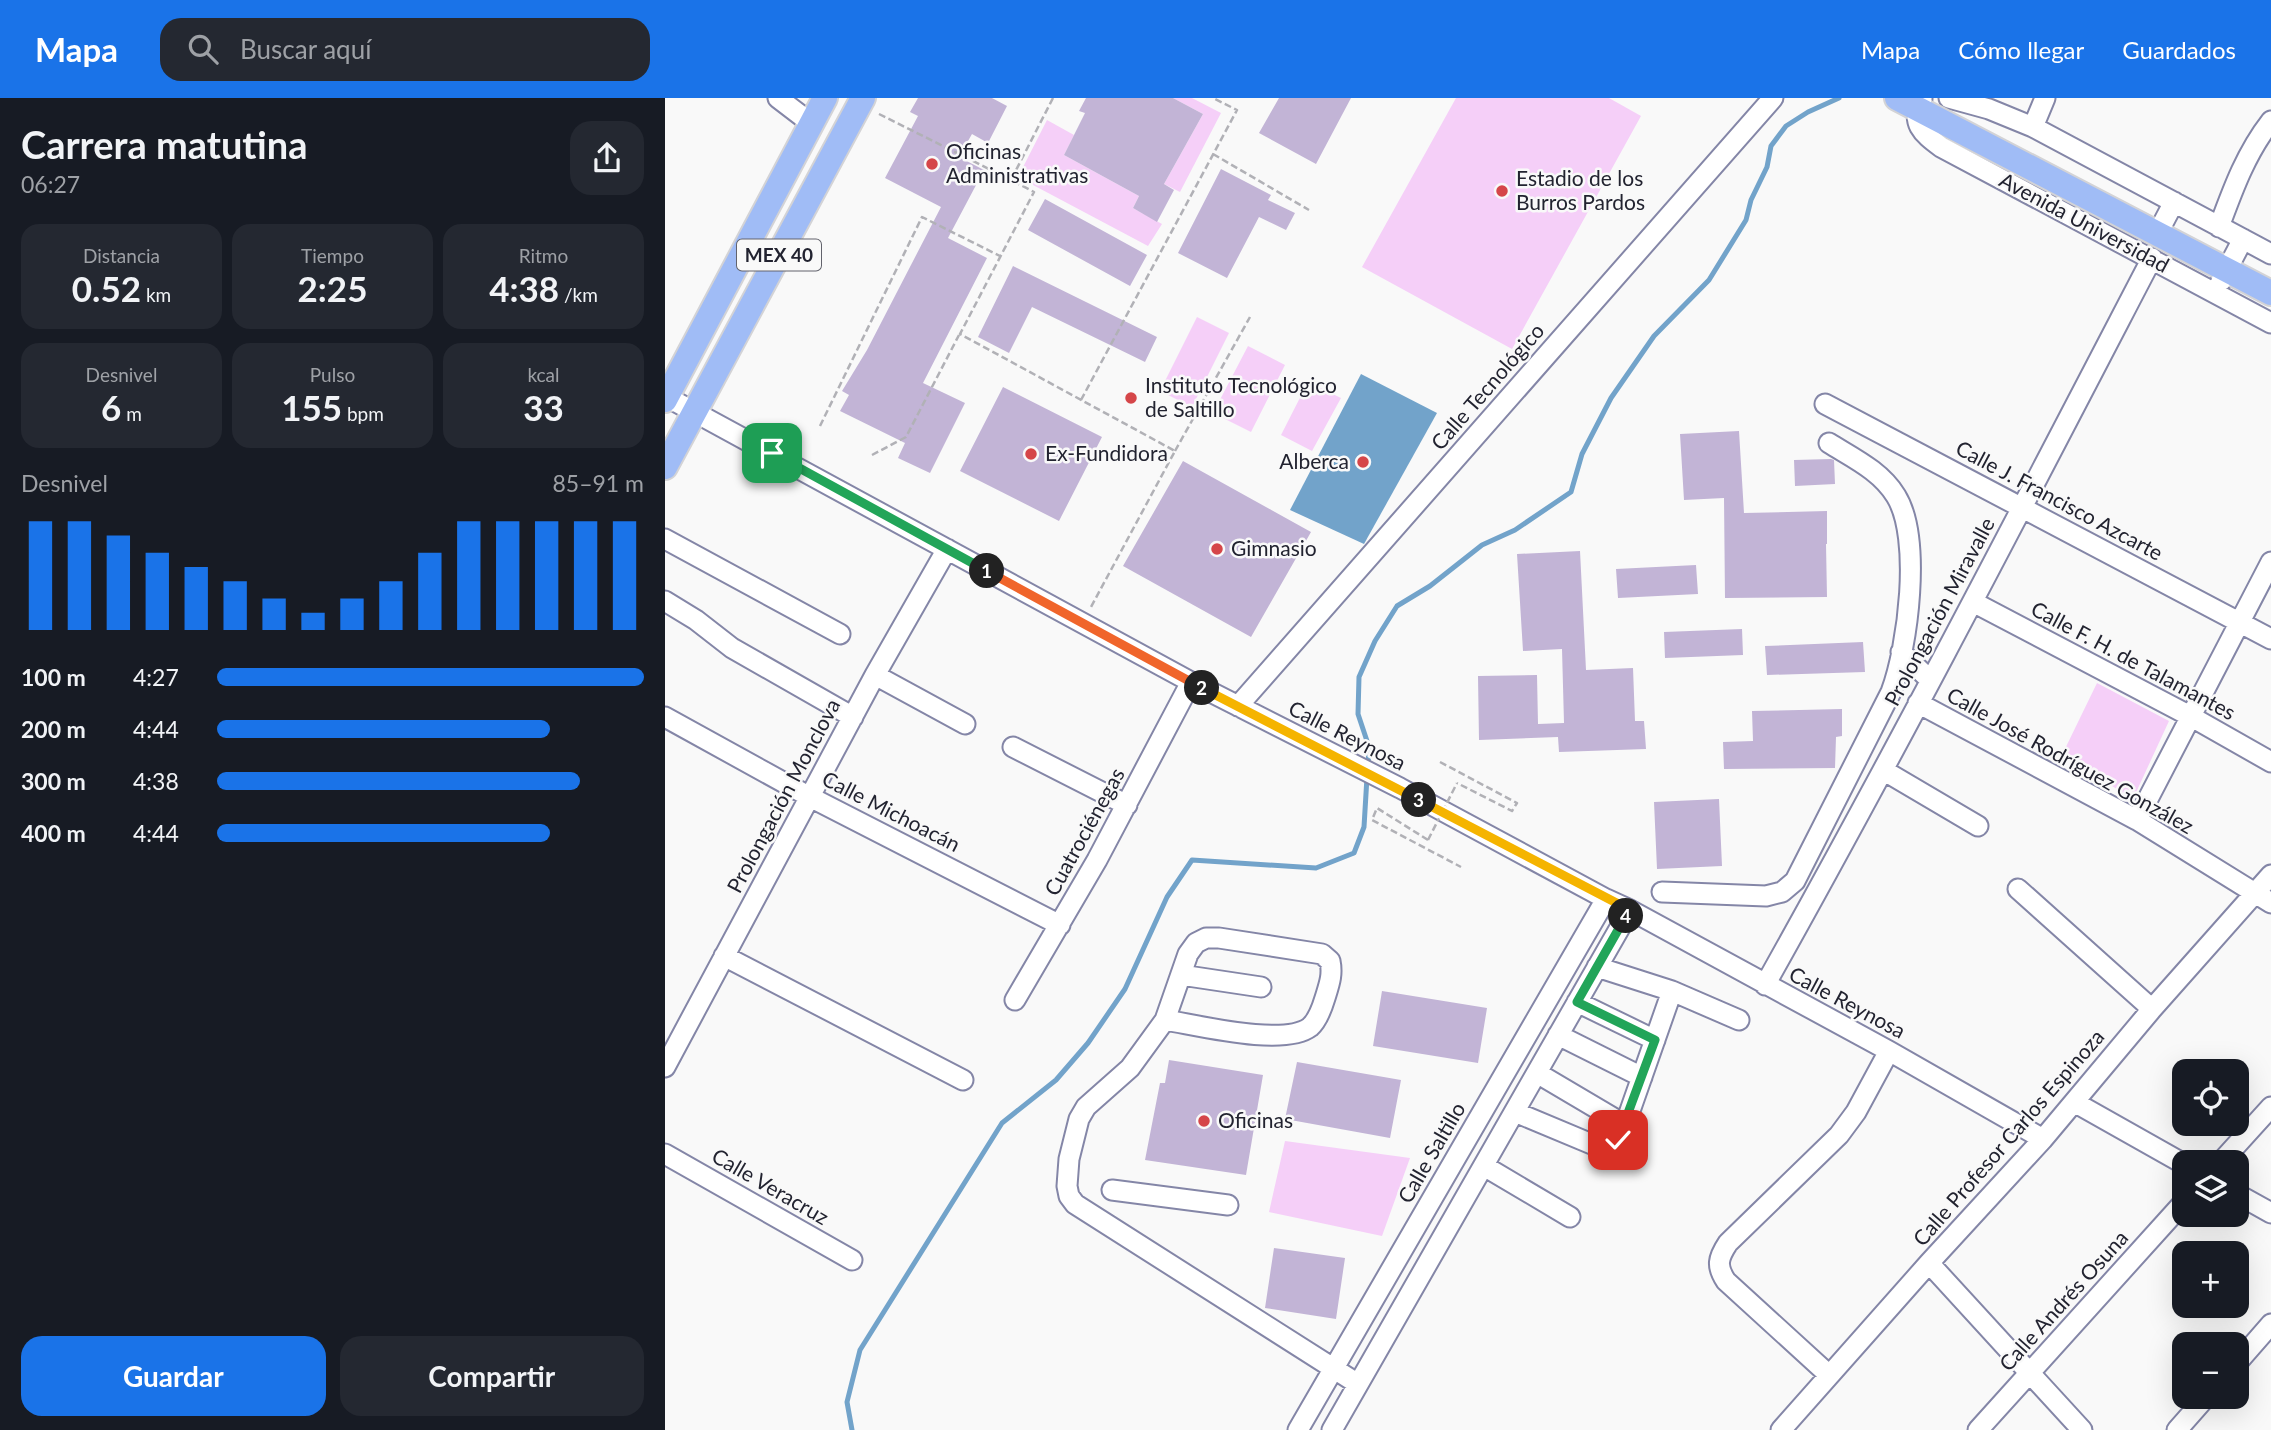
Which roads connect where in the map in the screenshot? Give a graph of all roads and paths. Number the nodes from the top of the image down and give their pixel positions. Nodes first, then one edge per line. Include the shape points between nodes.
1 (778, 98) edge
2 (825, 98) edge
3 (1053, 98) edge
4 (1213, 98) edge
5 (1773, 98) edge
6 (1949, 98) edge
7 (2045, 98) edge
8 (1916, 101) edge
9 (870, 105) edge
10 (2271, 121) edge
11 (812, 124) junction
12 (2033, 127) junction
13 (1213, 154) junction
14 (1011, 180) junction
15 (1309, 210) dead end
16 (2168, 213) junction
17 (2219, 227) junction
18 (2271, 254) edge
19 (1000, 256) junction
20 (2234, 256) junction
21 (2152, 258) junction
22 (2271, 280) edge
23 (2214, 293) junction
24 (2271, 293) edge
25 (1250, 317) dead end
26 (2271, 323) edge
27 (960, 334) junction
28 (666, 397) edge
29 (1081, 400) junction
30 (1825, 404) dead end
31 (695, 411) junction
32 (820, 426) dead end
33 (1829, 443) dead end
34 (1175, 451) junction
35 (872, 455) dead end
36 (665, 467) edge
37 (2022, 508) junction
38 (665, 539) edge
39 (947, 549) junction
40 (2271, 562) edge
41 (1096, 597) dead end
42 (665, 601) edge
43 (1973, 602) junction
44 (2240, 621) junction
45 (840, 634) dead end
46 (2271, 639) edge
47 (1901, 652) junction
48 (875, 675) junction
49 (1930, 680) junction
50 (1191, 682) junction
51 (1917, 703) junction
52 (1238, 706) junction
53 (2190, 716) junction
54 (665, 717) edge
55 (853, 717) junction
56 (965, 724) dead end
57 (1013, 747) dead end
58 (1440, 762) dead end
59 (2271, 762) edge
60 (1882, 770) junction
61 (810, 797) junction
62 (1127, 804) junction
63 (2137, 820) junction
64 (1978, 826) dead end
65 (1461, 867) dead end
66 (2271, 875) edge
67 (2018, 889) dead end
68 (1662, 892) dead end
69 (2263, 898) edge
70 (1606, 900) junction
71 (1630, 910) junction
72 (1060, 925) junction
73 (724, 956) junction
74 (1597, 967) junction
75 (1181, 975) junction
76 (1765, 985) junction
77 (1261, 987) dead end
78 (1672, 992) junction
79 (1015, 1000) dead end
80 (1577, 1002) junction
81 (2153, 1009) junction
82 (1165, 1020) junction
83 (1739, 1020) dead end
84 (1558, 1035) junction
85 (1655, 1040) junction
86 (1889, 1051) junction
87 (665, 1068) edge
88 (1537, 1073) junction
89 (1642, 1077) junction
90 (963, 1080) dead end
91 (2074, 1102) junction
92 (2271, 1107) edge
93 (1515, 1112) junction
94 (1625, 1125) junction
95 (2043, 1139) junction
96 (2232, 1150) edge
97 (665, 1154) edge
98 (2172, 1157) edge
99 (1484, 1166) junction
100 (1112, 1190) dead end
101 (2249, 1201) edge
102 (1228, 1205) dead end
103 (2271, 1213) edge
104 (2172, 1215) edge
105 (1570, 1217) dead end
106 (852, 1260) dead end
107 (1929, 1263) junction
108 (2271, 1324) edge
109 (2249, 1349) edge
110 (1333, 1370) junction
111 (2031, 1373) junction
112 (1829, 1375) junction
113 (1358, 1384) junction
114 (2196, 1409) edge
115 (1298, 1430) edge
116 (1332, 1430) edge
117 (1781, 1430) edge
118 (1978, 1430) edge
119 (2082, 1430) edge
120 (2177, 1430) edge

1 - 11 street
2 - 11 main road, MEX 40
3 - 14 path
4 - 13 path via 1237,110
5 - 52 street, Calle Tecnológico
6 - 12 street, Avenida Universidad
7 - 12 street
8 - 16 main road, Avenida Universidad
8 - 20 main road, Avenida Universidad
8 - 21 street, Avenida Universidad via 1917,121 1941,147
9 - 14 path
9 - 31 main road, MEX 40
10 - 17 street via 2242,166
11 - 28 main road, MEX 40
12 - 16 street, Avenida Universidad
13 - 15 path
13 - 29 path
14 - 19 path via 1034,192
16 - 17 street, Avenida Universidad
16 - 20 main road, Avenida Universidad
17 - 20 street, Avenida Universidad
18 - 20 street, Avenida Universidad
19 - 27 path
19 - 32 path via 922,217
20 - 22 main road, Avenida Universidad
20 - 23 street
20 - 24 main road, Avenida Universidad
21 - 23 street, Avenida Universidad
21 - 37 street, Prolongación Miravalle
23 - 26 street, Avenida Universidad
25 - 34 path
27 - 29 path
27 - 35 path via 906,438
28 - 31 street, Calle Reynosa
29 - 34 path
30 - 37 street, Calle J. Francisco Azcarte
31 - 36 main road, MEX 40
31 - 39 street, Calle Reynosa
33 - 47 street via 1873,469 1897,496 1910,534 1911,565
34 - 41 path
37 - 43 street, Prolongación Miravalle
37 - 44 street, Calle J. Francisco Azcarte
38 - 45 street
39 - 48 street, Prolongación Monclova
39 - 50 street, Calle Reynosa
40 - 44 street
42 - 55 street via 732,648
43 - 49 street, Prolongación Miravalle
43 - 53 street, Calle F. H. de Talamantes
44 - 46 street, Calle J. Francisco Azcarte
44 - 53 street
47 - 49 street
47 - 68 street via 1891,692 1795,881 1766,896
48 - 55 street, Prolongación Monclova
48 - 56 street
49 - 51 street, Prolongación Miravalle
50 - 52 street, Calle Reynosa
50 - 62 street, Cuatrociénegas
51 - 60 street, Prolongación Miravalle
51 - 63 street, Calle José Rodríguez González
52 - 70 street, Calle Reynosa
53 - 59 street, Calle F. H. de Talamantes
53 - 63 street
54 - 61 street, Calle Michoacán
55 - 61 street, Prolongación Monclova
57 - 62 street
58 - 65 path, bridge via 1517,803 1512,811 1457,783 1428,840 1377,808 1372,820
60 - 64 street
60 - 76 street, Prolongación Miravalle
61 - 72 street, Calle Michoacán
61 - 73 street, Prolongación Monclova
62 - 72 street, Cuatrociénegas
63 - 69 street, Calle José Rodríguez González
66 - 69 street, Calle Profesor Carlos Espinoza
67 - 81 street
69 - 81 street, Calle Profesor Carlos Espinoza
70 - 71 street, Calle Reynosa
70 - 110 street, Calle Saltillo
71 - 74 street
71 - 76 street, Calle Reynosa
72 - 79 street, Cuatrociénegas
73 - 87 street, Prolongación Monclova
73 - 90 street
74 - 78 street
74 - 80 street
75 - 77 street
75 - 82 street
75 - 82 street via 1188,954 1206,938 1322,954 1330,961 1332,972 1320,1012 1302,1032 1257,1035
76 - 86 street, Calle Reynosa
78 - 83 street
78 - 85 street
80 - 84 street
80 - 85 street
81 - 91 street, Calle Profesor Carlos Espinoza
82 - 110 street via 1130,1068 1086,1107 1079,1119 1069,1159 1069,1196
84 - 88 street
84 - 89 street
85 - 89 street
86 - 95 street, Calle Reynosa
86 - 112 street via 1839,1135 1728,1244 1718,1263 1726,1281
88 - 93 street
88 - 94 street
89 - 94 street
91 - 95 street, Calle Profesor Carlos Espinoza
91 - 98 street
92 - 96 street
93 - 94 street via 1594,1145 1608,1146 1618,1140
93 - 99 street
95 - 107 street, Calle Profesor Carlos Espinoza
97 - 106 street, Calle Veracruz
99 - 105 street
99 - 113 street
100 - 102 street
101 - 103 street
104 - 111 street, Calle Andrés Osuna
107 - 111 street
107 - 112 street, Calle Profesor Carlos Espinoza
108 - 109 street
110 - 113 street
110 - 115 street, Calle Saltillo
111 - 118 street, Calle Andrés Osuna
111 - 119 street
112 - 117 street, Calle Profesor Carlos Espinoza
113 - 116 street
114 - 120 street

